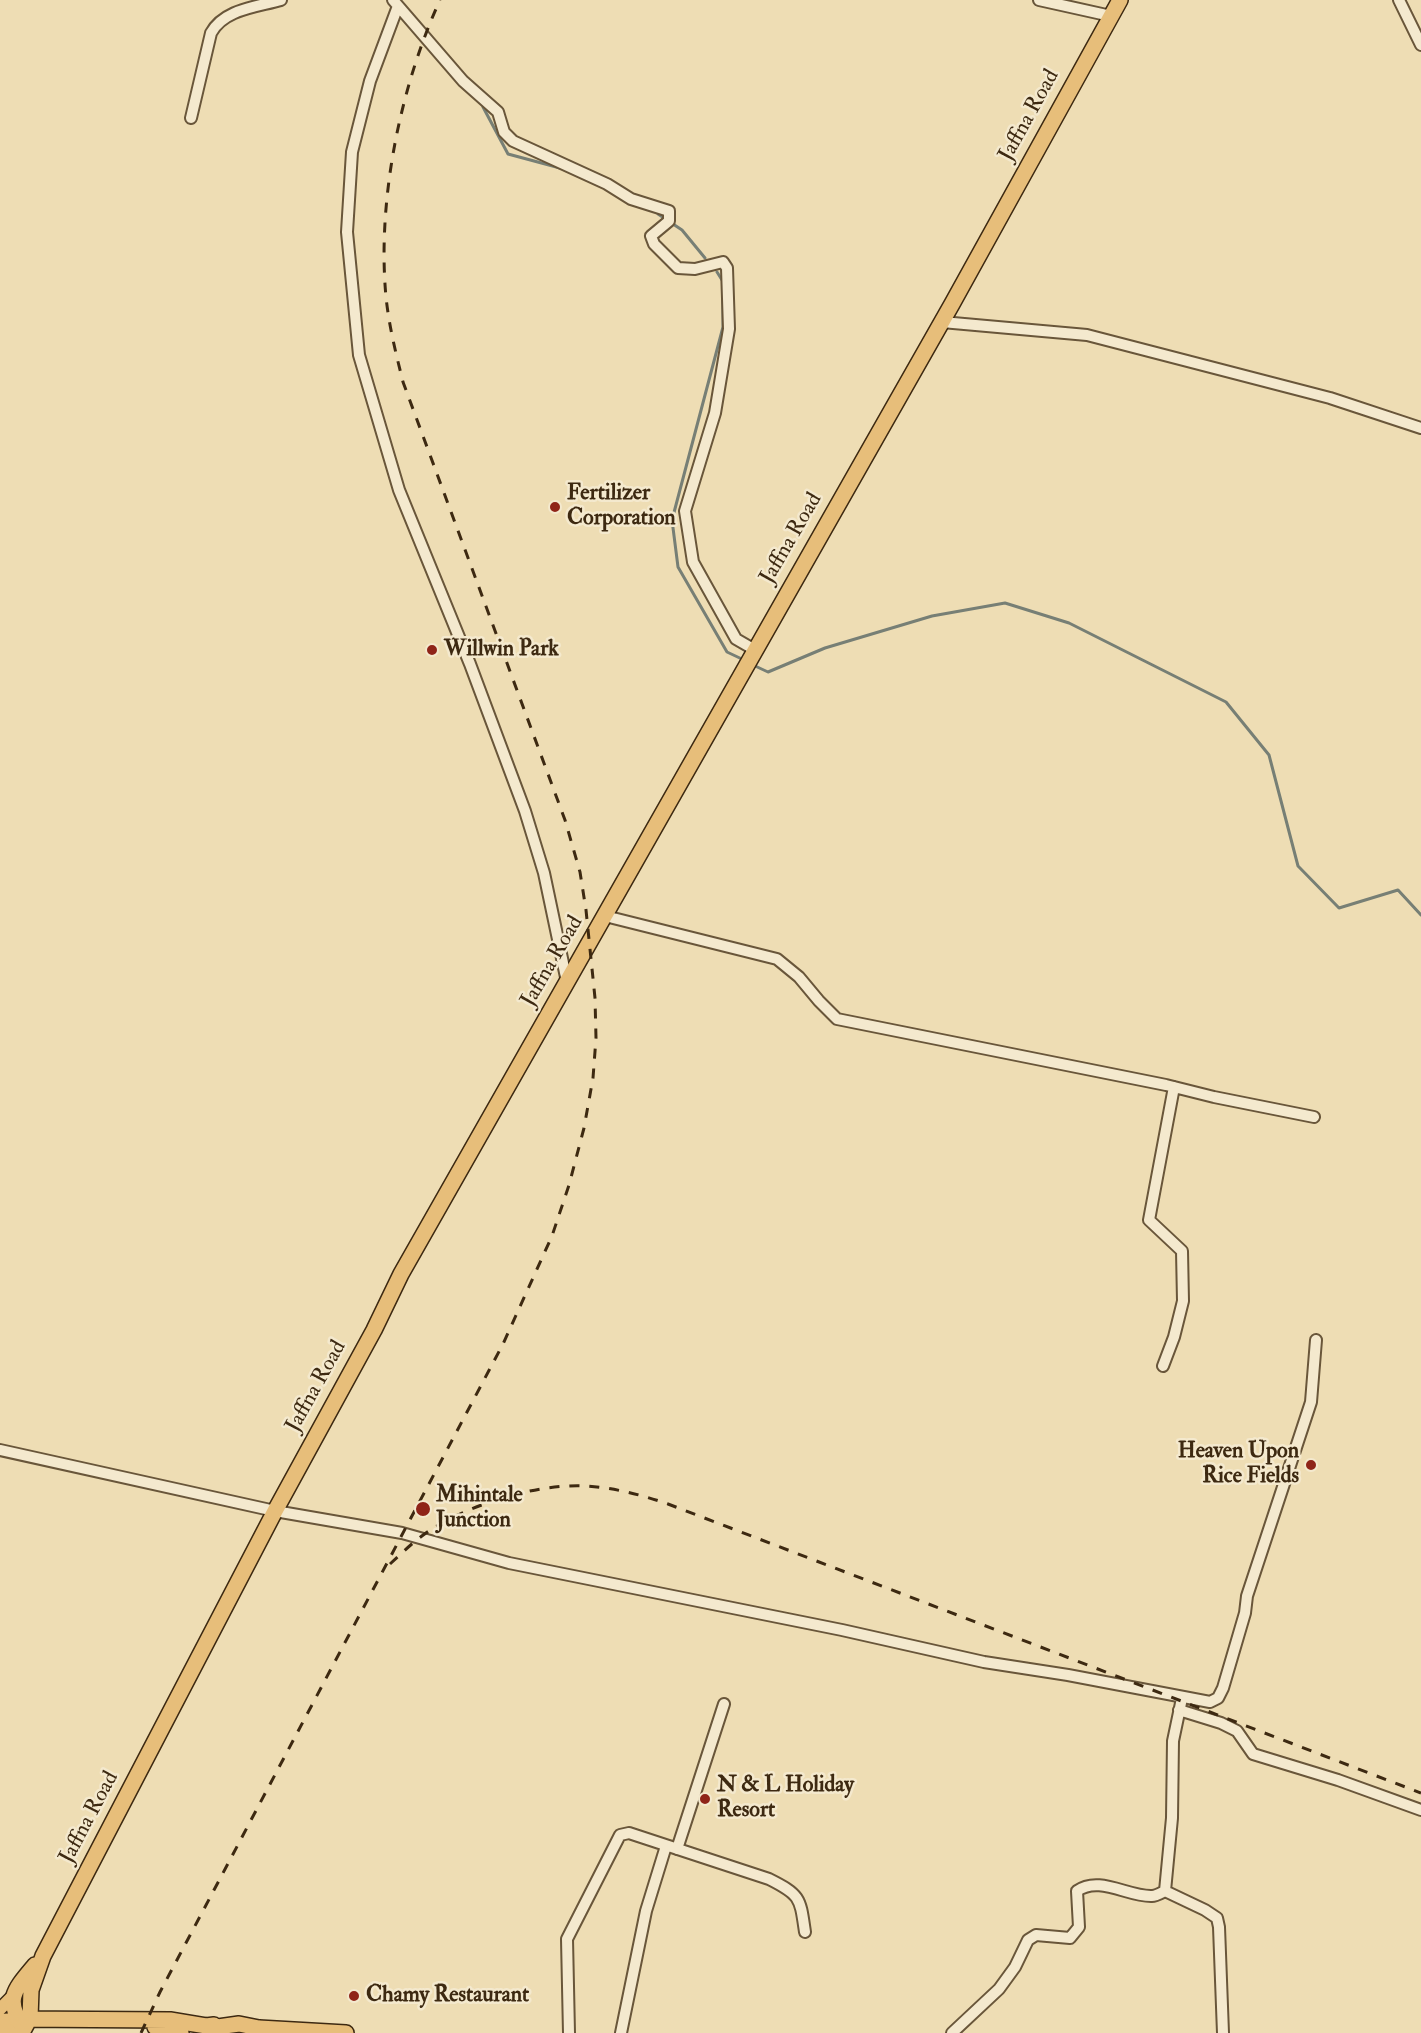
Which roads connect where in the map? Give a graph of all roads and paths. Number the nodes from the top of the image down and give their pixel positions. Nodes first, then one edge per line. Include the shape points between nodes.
1 (281, 0) edge
2 (1039, 0) edge
3 (1120, 0) edge
4 (1399, 0) edge
5 (396, 3) edge
6 (1111, 16) junction
7 (1421, 45) edge
8 (190, 118) dead end
9 (942, 322) junction
10 (1421, 428) edge
11 (750, 659) junction
12 (605, 916) junction
13 (567, 982) junction
14 (1174, 1087) junction
15 (1314, 1117) dead end
16 (1316, 1340) dead end
17 (1163, 1366) dead end
18 (0, 1450) edge
19 (275, 1511) junction
20 (1183, 1697) junction
21 (724, 1704) dead end
22 (1179, 1710) junction
23 (1421, 1810) edge
24 (671, 1847) junction
25 (1165, 1891) junction
26 (805, 1932) dead end
27 (43, 1956) junction
28 (13, 1996) junction
29 (0, 2009) edge
30 (0, 2020) edge
31 (24, 2022) junction
32 (0, 2030) edge
33 (212, 2030) edge
34 (254, 2031) edge
35 (181, 2033) edge
36 (346, 2033) edge
37 (569, 2033) edge
38 (621, 2033) edge
39 (952, 2033) edge
40 (1223, 2033) edge

1 - 8 street via 231,14 217,23 211,33
2 - 6 street
3 - 6 highway, Jaffna Road
4 - 7 street
5 - 11 street via 463,81 498,112 504,132 513,141 631,199 669,211 666,223 651,236 678,268 695,269 723,262 727,268 729,329 717,402 685,511 693,562
5 - 13 street via 351,152 347,232 359,355 399,490 525,811 544,873
6 - 9 highway, Jaffna Road
9 - 10 street via 1088,335 1330,398
9 - 11 highway, Jaffna Road
11 - 12 highway, Jaffna Road
12 - 13 highway, Jaffna Road
12 - 14 street via 777,959 837,1019
13 - 19 highway, Jaffna Road via 402,1274
14 - 15 street
14 - 17 street via 1149,1220 1182,1251 1183,1301
16 - 20 street via 1311,1402 1247,1596 1222,1692 1210,1702
18 - 19 street
19 - 20 street via 402,1533 509,1563 984,1662
19 - 27 highway, Jaffna Road
20 - 22 street
21 - 24 street
22 - 23 street via 1238,1731 1253,1754
22 - 25 street via 1173,1741 1172,1818
24 - 26 street via 788,1889 800,1900
24 - 37 street via 629,1833 620,1835 612,1847 567,1939
24 - 38 street via 646,1911
25 - 39 street via 1152,1896 1084,1886 1077,1891 1079,1928 1070,1938 1036,1935 1028,1940 999,1989
25 - 40 street via 1216,1918
27 - 28 highway, Jaffna Road
27 - 31 highway, Jaffna Road
28 - 29 main road
28 - 31 highway via 12,2008
30 - 31 main road
31 - 32 main road
31 - 33 highway via 170,2020
31 - 35 highway via 146,2025
33 - 34 highway via 239,2024
34 - 36 highway

